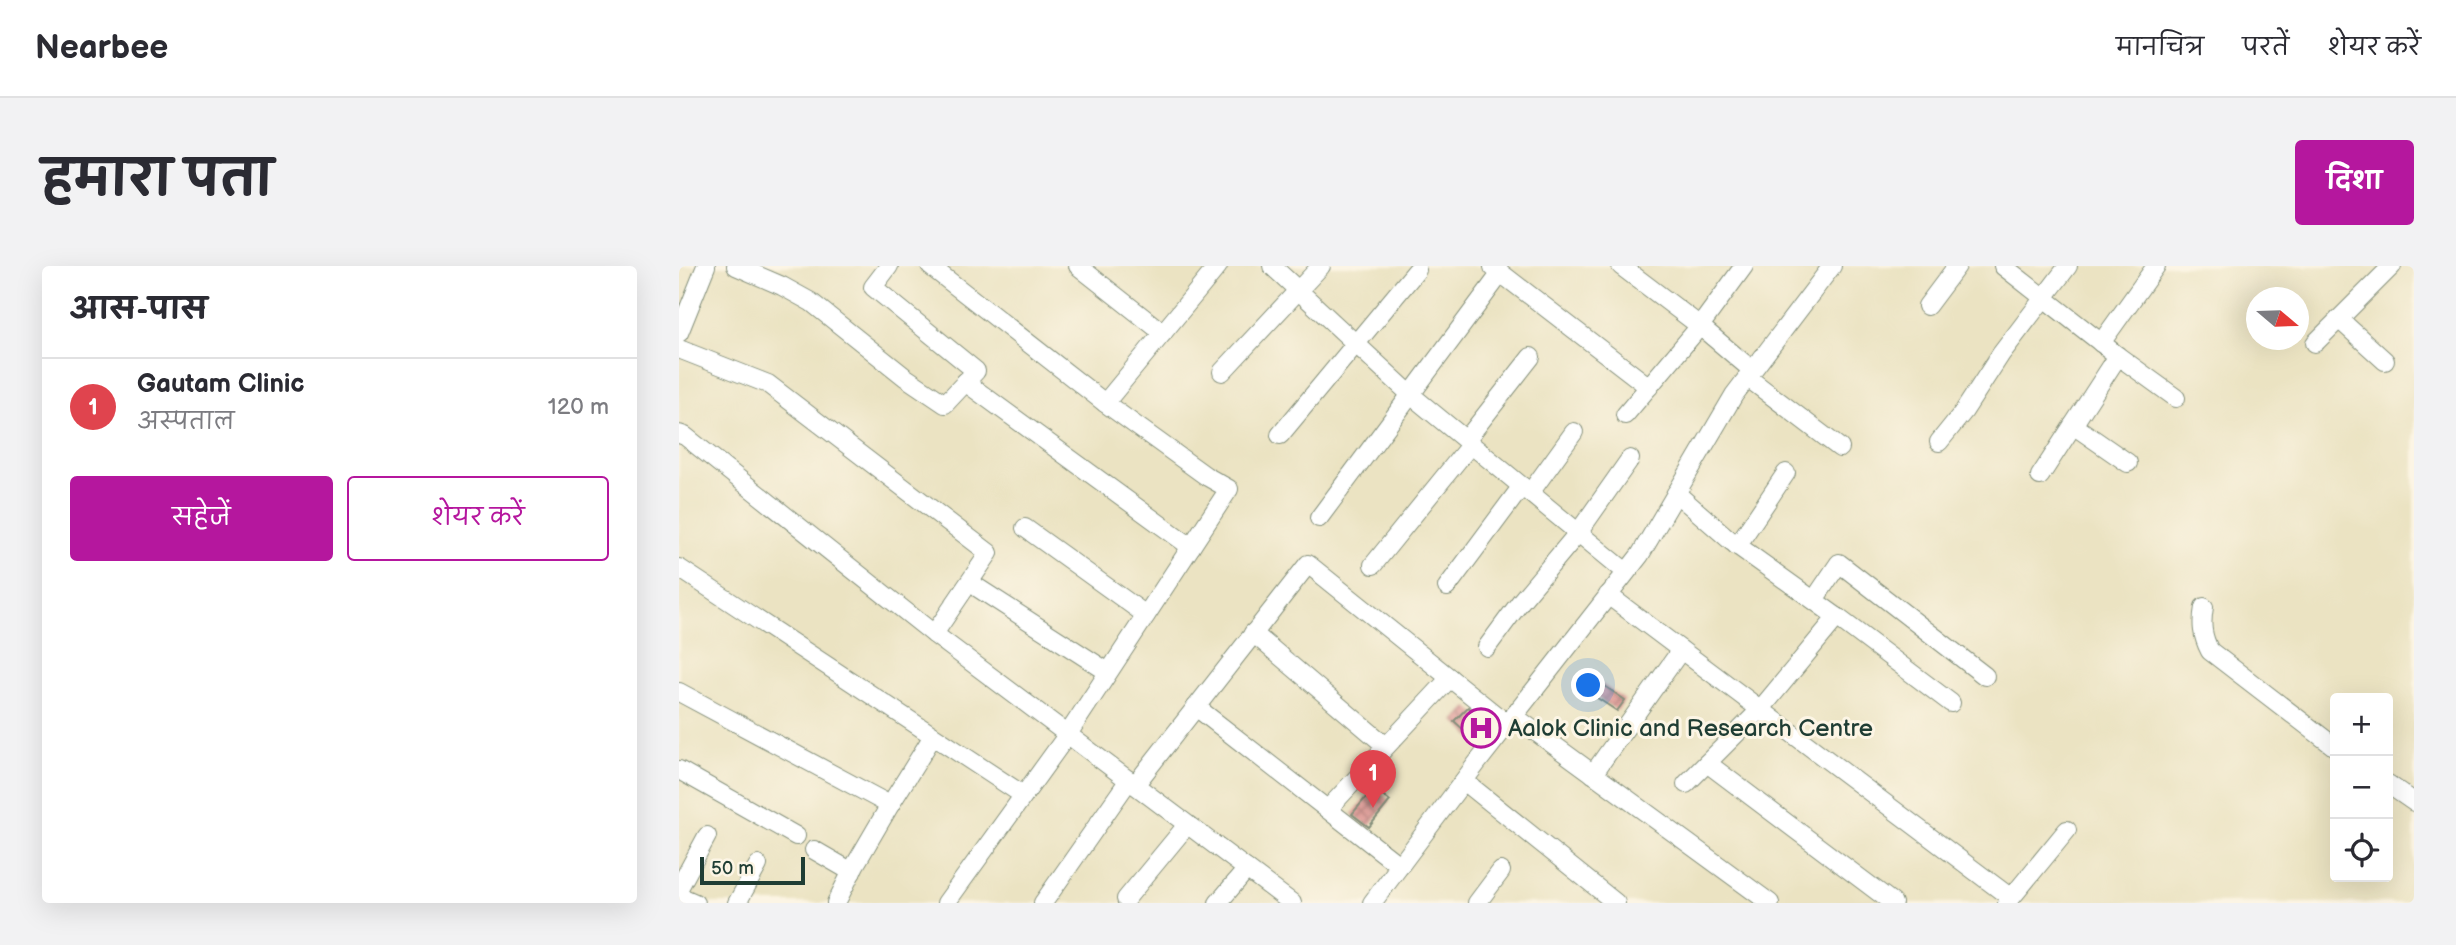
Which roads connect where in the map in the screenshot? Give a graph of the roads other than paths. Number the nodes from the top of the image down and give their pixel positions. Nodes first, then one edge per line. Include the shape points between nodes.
1 (706, 266) edge
2 (736, 266) edge
3 (889, 266) edge
4 (930, 266) edge
5 (1078, 266) edge
6 (1218, 266) edge
7 (1272, 266) edge
8 (1321, 266) edge
9 (1621, 266) edge
10 (1744, 266) edge
11 (1832, 266) edge
12 (1957, 266) edge
13 (2003, 266) edge
14 (2068, 266) edge
15 (2156, 266) edge
16 (2392, 266) edge
17 (1417, 270) dead end
18 (1496, 270) edge
19 (1297, 291) junction
20 (2045, 298) junction
21 (1927, 306) dead end
22 (2339, 319) junction
23 (1700, 326) junction
24 (679, 333) edge
25 (1163, 333) junction
26 (2101, 343) junction
27 (2315, 343) dead end
28 (1357, 345) junction
29 (679, 349) edge
30 (2118, 356) junction
31 (1531, 357) dead end
32 (2385, 361) dead end
33 (1223, 372) dead end
34 (1750, 374) junction
35 (965, 382) junction
36 (1649, 387) junction
37 (1411, 395) junction
38 (2176, 398) dead end
39 (1105, 403) junction
40 (1625, 415) dead end
41 (2073, 425) junction
42 (1574, 432) dead end
43 (679, 434) edge
44 (1280, 435) dead end
45 (1469, 442) junction
46 (1939, 442) dead end
47 (1840, 448) dead end
48 (1630, 459) dead end
49 (2128, 463) dead end
50 (1787, 472) dead end
51 (2040, 476) dead end
52 (1526, 489) junction
53 (1676, 493) junction
54 (1319, 518) dead end
55 (1025, 528) dead end
56 (1579, 533) junction
57 (1737, 546) junction
58 (1191, 547) junction
59 (1373, 565) dead end
60 (679, 568) edge
61 (1626, 572) junction
62 (1447, 587) dead end
63 (978, 588) dead end
64 (1608, 595) junction
65 (1814, 600) junction
66 (2204, 607) dead end
67 (1146, 615) junction
68 (1837, 617) junction
69 (1253, 633) junction
70 (934, 634) junction
71 (1487, 647) dead end
72 (1681, 650) junction
73 (1108, 673) junction
74 (1985, 676) dead end
75 (1450, 678) junction
76 (679, 692) edge
77 (1951, 703) dead end
78 (1196, 707) junction
79 (1760, 710) junction
80 (1511, 720) junction
81 (1067, 734) junction
82 (933, 736) junction
83 (2330, 743) edge
84 (1386, 747) junction
85 (1707, 763) junction
86 (679, 770) edge
87 (1593, 774) junction
88 (1464, 781) junction
89 (1132, 783) junction
90 (1686, 784) dead end
91 (2393, 787) edge
92 (1023, 795) junction
93 (2414, 802) edge
94 (890, 805) junction
95 (1328, 809) junction
96 (1188, 825) junction
97 (2067, 830) dead end
98 (706, 836) dead end
99 (796, 836) dead end
100 (814, 850) dead end
101 (758, 865) dead end
102 (1400, 866) junction
103 (1247, 869) junction
104 (1501, 871) dead end
105 (852, 872) junction
106 (679, 887) edge
107 (679, 895) edge
108 (1126, 899) dead end
109 (2009, 901) edge
110 (695, 903) edge
111 (737, 903) edge
112 (836, 903) edge
113 (946, 903) edge
114 (1043, 903) edge
115 (1218, 903) edge
116 (1292, 903) edge
117 (1372, 903) edge
118 (1477, 903) edge
119 (1616, 903) edge
120 (1770, 903) edge
121 (1893, 903) edge

1 - 24 street
2 - 35 street via 811,302 945,404
3 - 35 street via 873,287 976,371
4 - 39 street
5 - 25 street
6 - 25 street
7 - 19 street
8 - 19 street
9 - 23 street
10 - 23 street
11 - 34 street
12 - 21 street
13 - 20 street
14 - 20 street
15 - 26 street
16 - 22 street
17 - 28 street
18 - 36 street
18 - 37 street
19 - 28 street
19 - 33 street
20 - 26 street
20 - 46 street
22 - 27 street
22 - 32 street
23 - 34 street
23 - 36 street
25 - 39 street
26 - 30 street
28 - 37 street
28 - 44 street
29 - 70 street via 768,384 989,553
30 - 38 street
30 - 41 street
31 - 45 street
34 - 47 street
34 - 53 street
35 - 58 street
36 - 40 street
37 - 45 street
37 - 54 street
39 - 58 street via 1230,489
41 - 49 street
41 - 51 street
42 - 52 street
43 - 70 street
45 - 52 street
45 - 59 street
48 - 56 street
50 - 57 street
52 - 56 street
52 - 62 street
53 - 57 street
53 - 61 street
55 - 67 street
56 - 61 street
56 - 71 street
57 - 65 street
58 - 67 street
60 - 82 street
61 - 64 street
63 - 73 street
64 - 72 street
64 - 80 street
65 - 68 street
65 - 74 street via 1839,563
66 - 83 street via 2201,624 2210,651
67 - 73 street
68 - 77 street
68 - 79 street
69 - 75 street via 1308,564
69 - 78 street
69 - 84 street
70 - 81 street
72 - 79 street
72 - 87 street
73 - 81 street
75 - 80 street
75 - 84 street
76 - 94 street
78 - 89 street
78 - 95 street
79 - 85 street
79 - 109 street
80 - 87 street
80 - 88 street
81 - 89 street
81 - 92 street
82 - 92 street
82 - 94 street
84 - 95 street
85 - 90 street
85 - 121 street
86 - 99 street
87 - 120 street
88 - 102 street
88 - 119 street
89 - 96 street
89 - 114 street
91 - 93 street
92 - 113 street
94 - 105 street
95 - 102 street
96 - 103 street
96 - 108 street
97 - 109 street
98 - 106 street
100 - 105 street
101 - 111 street
102 - 117 street
103 - 115 street
103 - 116 street
104 - 118 street
105 - 112 street
107 - 110 street

